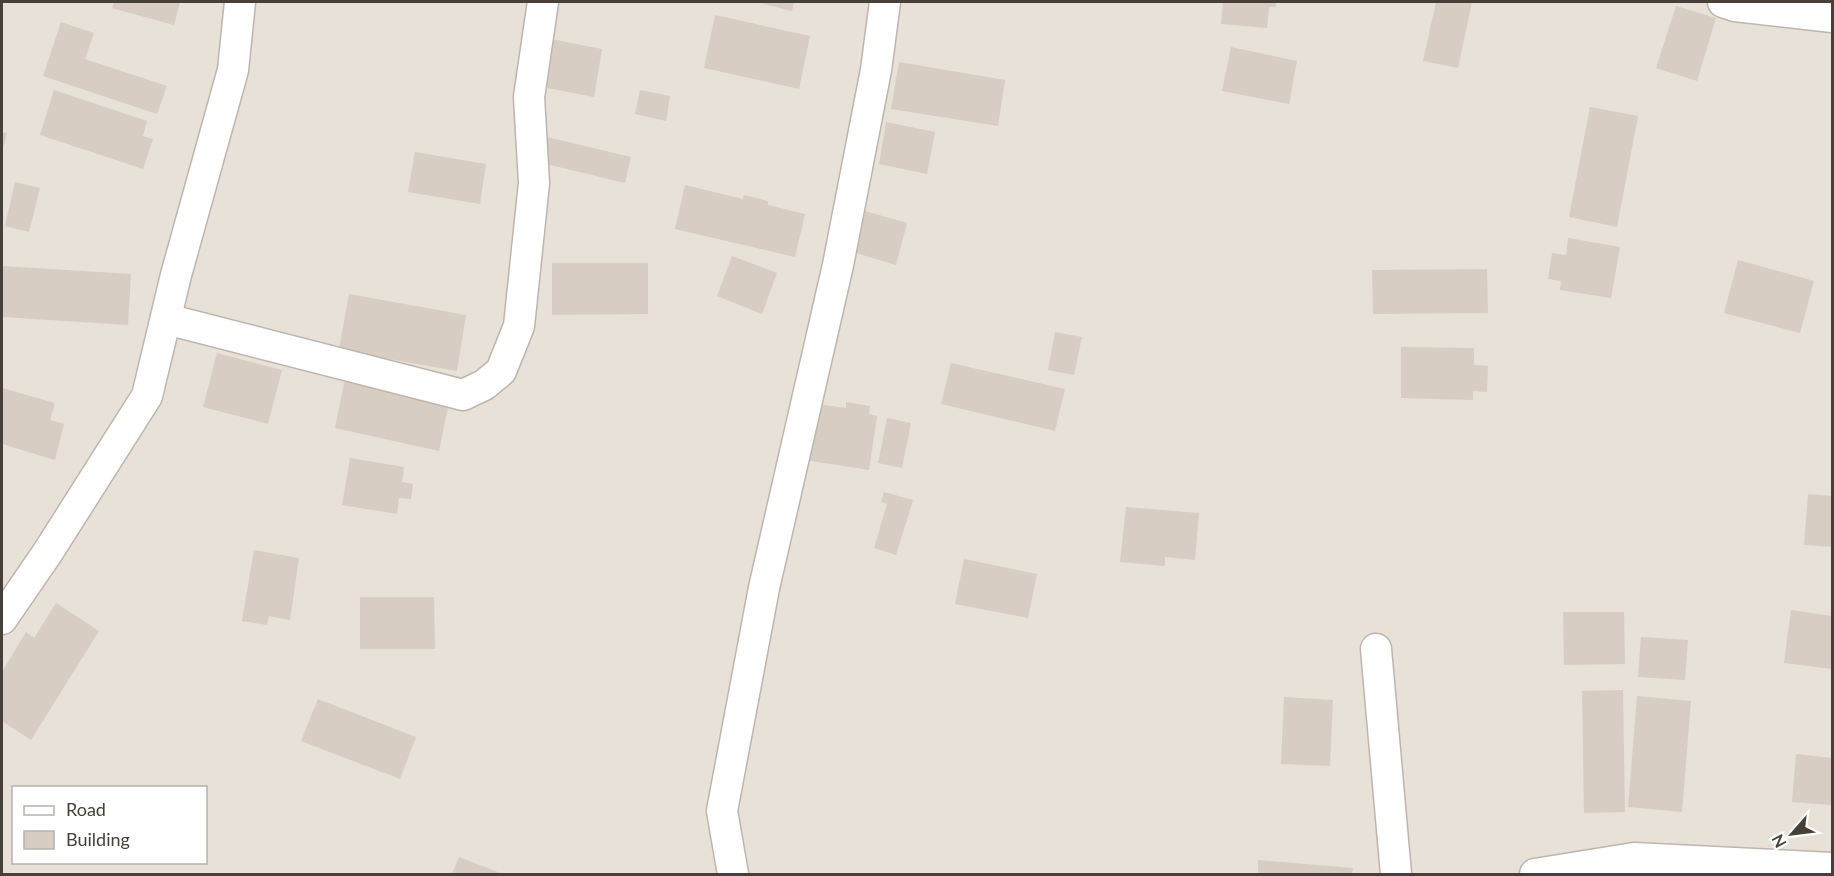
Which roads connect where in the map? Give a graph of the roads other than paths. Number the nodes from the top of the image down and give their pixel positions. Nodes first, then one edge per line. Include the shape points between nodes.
1 (240, 2) edge
2 (543, 2) edge
3 (885, 2) edge
4 (1723, 2) edge
5 (1833, 17) edge
6 (166, 319) junction
7 (2, 620) edge
8 (1376, 649) dead end
9 (1833, 868) edge
10 (733, 874) edge
11 (1396, 874) edge
12 (1535, 874) edge

1 - 6 street via 233,70
2 - 6 street via 530,97 534,183 519,326 501,371 484,386 463,395
3 - 10 street via 876,70 838,265 764,588 722,811
4 - 5 street
6 - 7 street via 147,396
8 - 11 street
9 - 12 street via 1634,858

